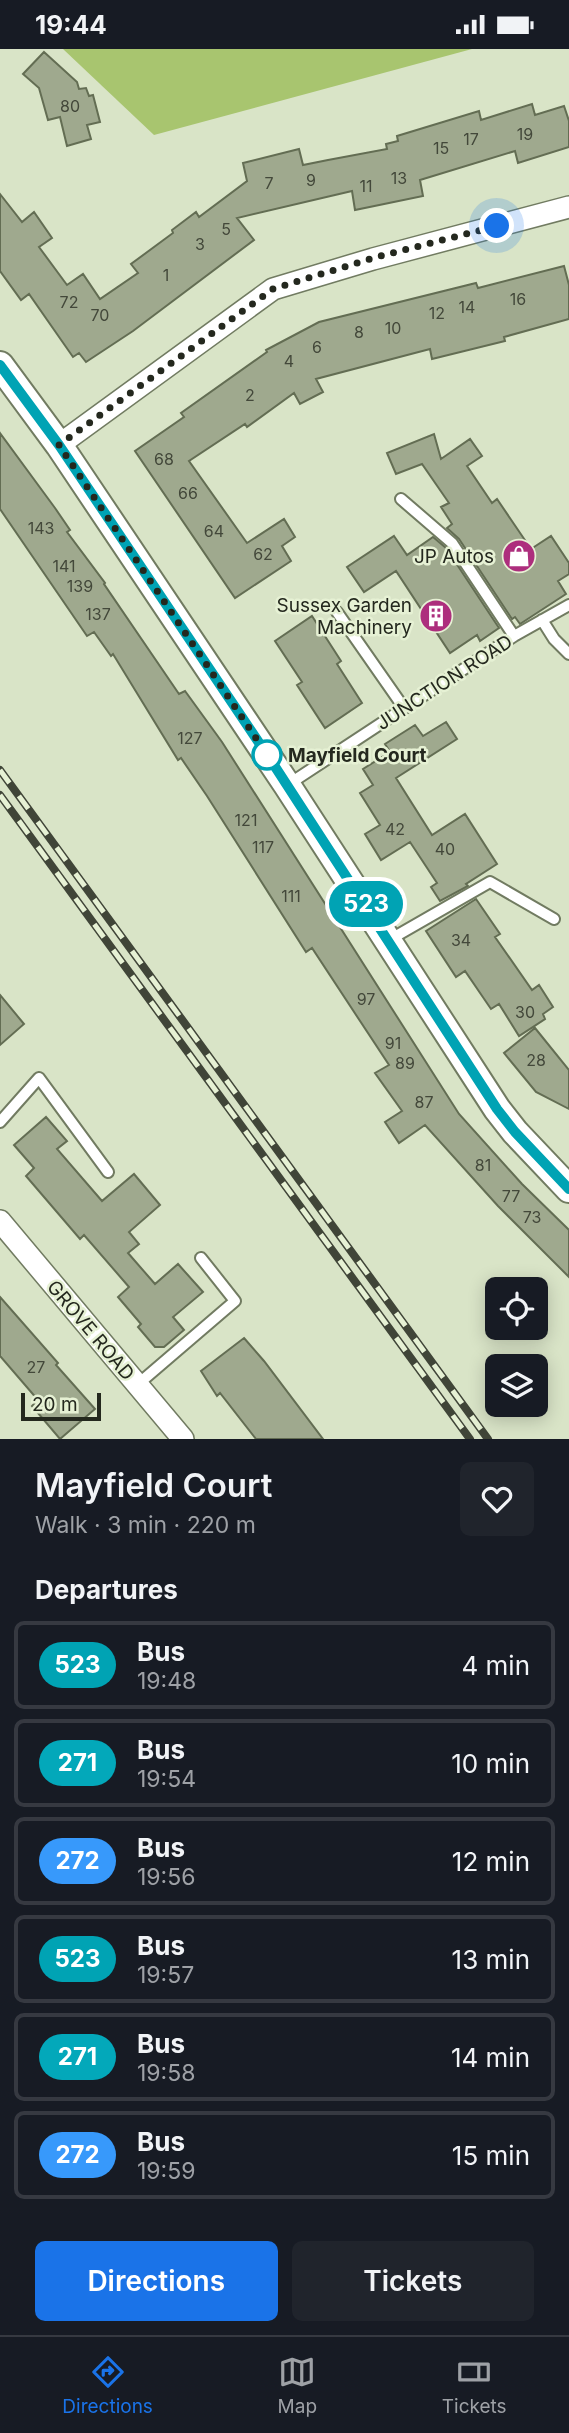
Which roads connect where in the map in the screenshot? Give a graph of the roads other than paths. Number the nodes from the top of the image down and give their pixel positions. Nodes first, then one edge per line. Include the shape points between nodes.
1 (569, 207) edge
2 (0, 365) edge
3 (59, 445) junction
4 (401, 499) dead end
5 (569, 605) edge
6 (337, 613) dead end
7 (542, 620) junction
8 (514, 636) junction
9 (569, 654) edge
10 (404, 708) junction
11 (287, 786) junction
12 (554, 919) dead end
13 (389, 940) junction
14 (0, 1122) edge
15 (108, 1172) dead end
16 (569, 1189) edge
17 (0, 1221) edge
18 (201, 1258) dead end
19 (136, 1385) junction
20 (183, 1439) edge

1 - 3 street via 273,289
2 - 3 street
3 - 11 street
4 - 8 lane via 452,543
5 - 7 lane, JUNCTION ROAD
6 - 10 lane
7 - 8 lane, JUNCTION ROAD
7 - 9 lane
8 - 10 lane, JUNCTION ROAD
10 - 11 lane, JUNCTION ROAD
11 - 13 street
12 - 13 lane via 490,882
13 - 16 street via 497,1109
14 - 15 lane via 39,1079
17 - 19 street, GROVE ROAD
18 - 19 lane via 235,1301
19 - 20 street, GROVE ROAD

